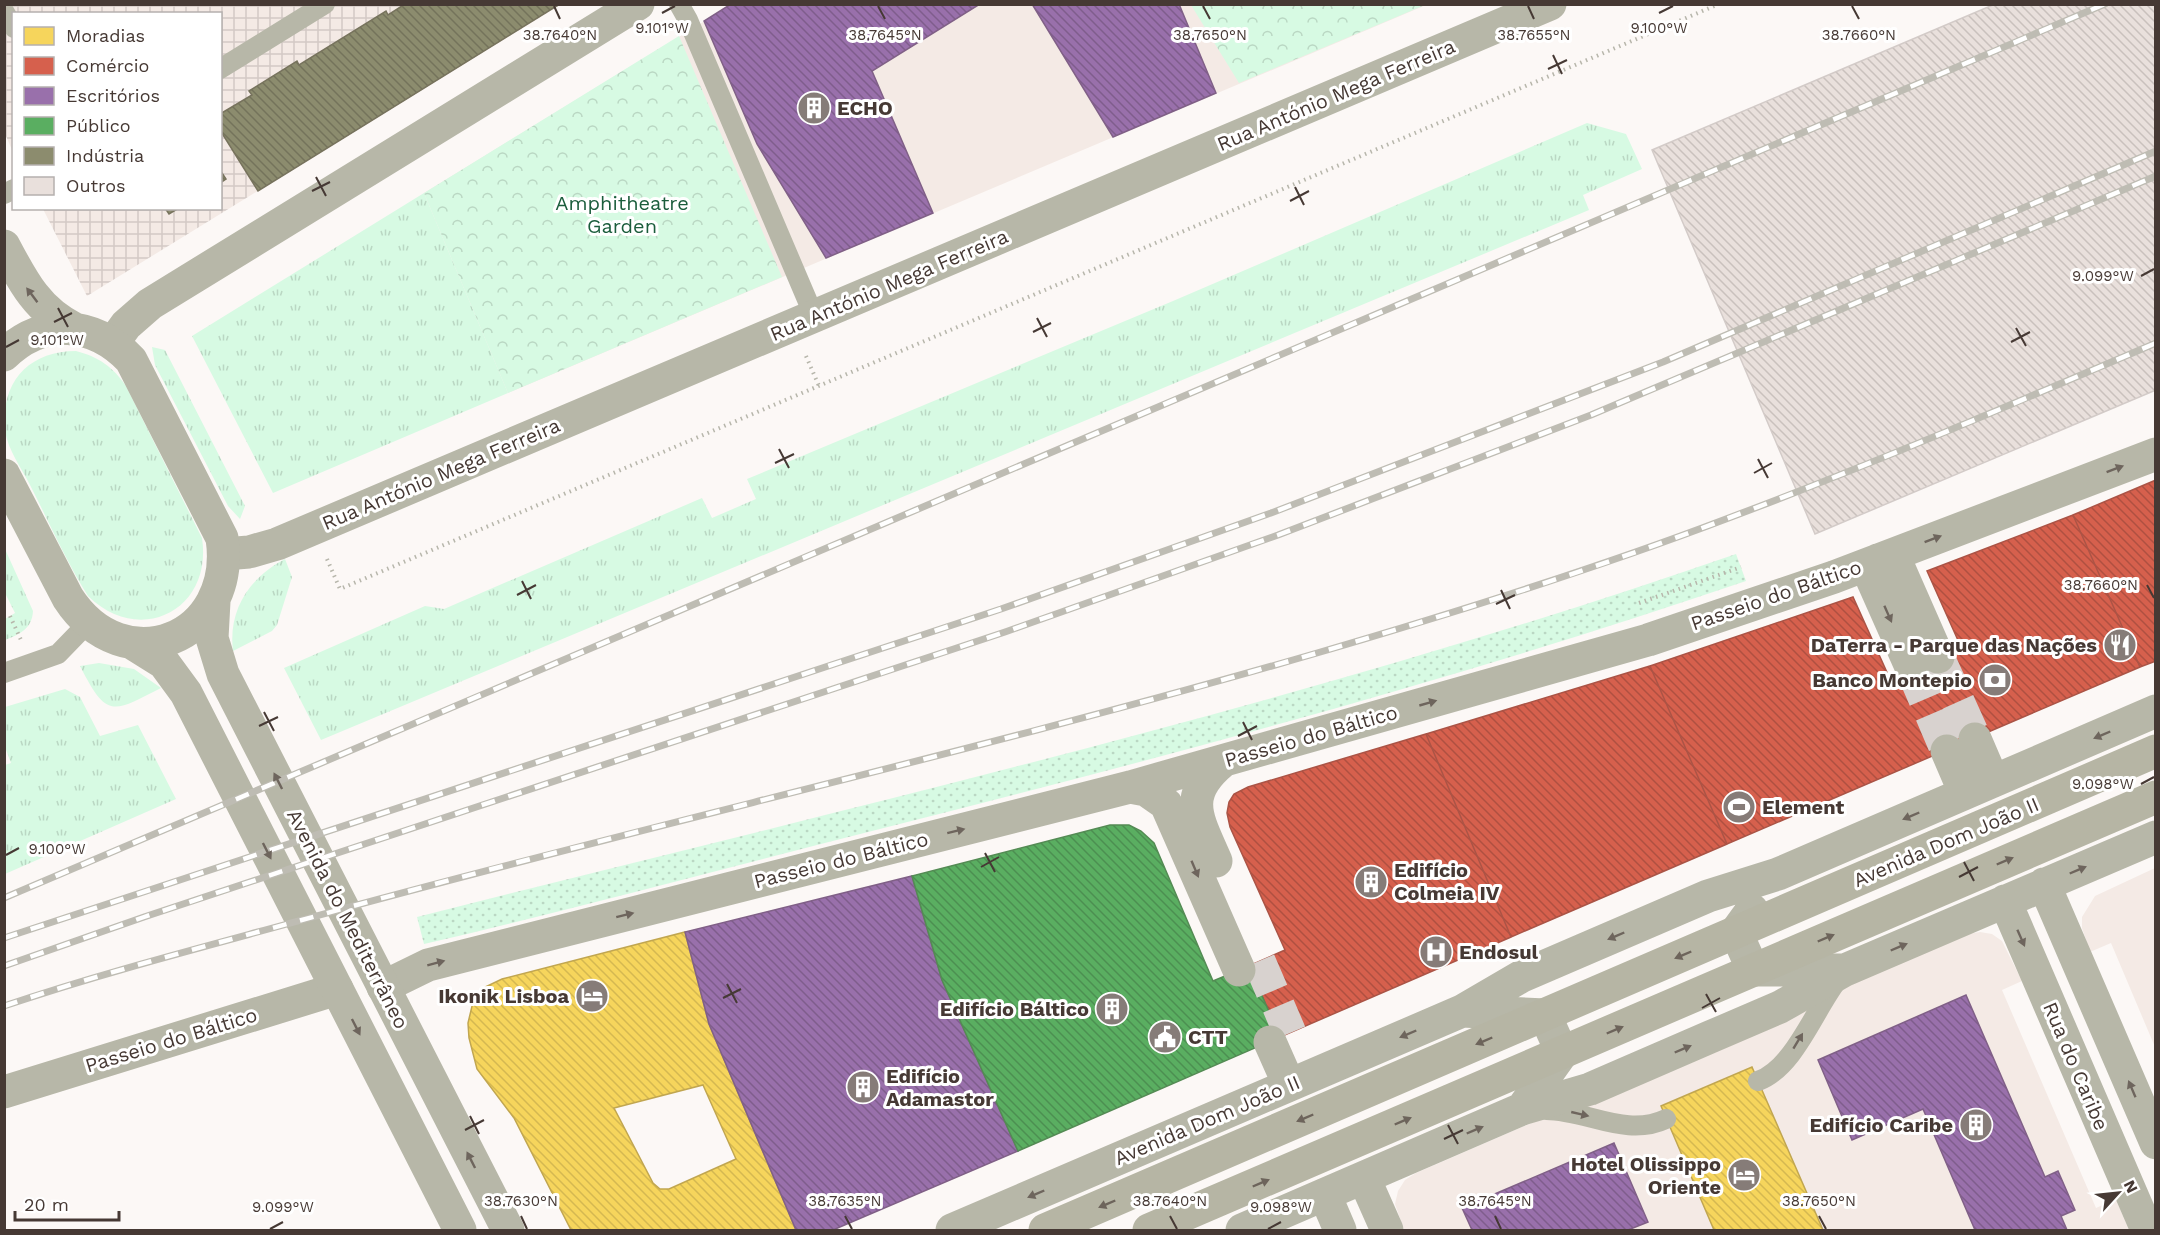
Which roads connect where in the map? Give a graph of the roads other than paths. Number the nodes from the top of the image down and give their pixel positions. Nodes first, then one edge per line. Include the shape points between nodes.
1 (325, 4) edge
2 (638, 4) edge
3 (679, 4) edge
4 (1550, 4) edge
5 (4, 11) edge
6 (12, 25) edge
7 (222, 68) edge
8 (4, 246) edge
9 (814, 316) junction
10 (75, 329) junction
11 (43, 331) junction
12 (4, 337) edge
13 (112, 343) junction
14 (4, 355) edge
15 (2156, 454) edge
16 (4, 475) edge
17 (224, 554) junction
18 (1878, 560) junction
19 (214, 601) junction
20 (88, 623) junction
21 (132, 643) junction
22 (1925, 663) tunnel mouth
23 (4, 673) edge
24 (2156, 711) edge
25 (1961, 745) tunnel mouth
26 (2156, 751) edge
27 (1222, 762) junction
28 (1130, 787) junction
29 (1979, 787) junction
30 (2156, 796) edge
31 (2156, 837) edge
32 (1778, 874) junction
33 (2044, 884) junction
34 (2005, 901) junction
35 (1736, 932) junction
36 (1753, 970) junction
37 (1845, 970) junction
38 (383, 987) junction
39 (337, 989) junction
40 (1462, 1011) junction
41 (1545, 1015) junction
42 (1280, 1037) tunnel mouth
43 (1562, 1053) junction
44 (1299, 1081) junction
45 (1758, 1081) dead end
46 (4, 1092) edge
47 (1522, 1109) junction
48 (1666, 1119) dead end
49 (2156, 1143) edge
50 (1364, 1178) junction
51 (1325, 1195) junction
52 (460, 1230) edge
53 (508, 1230) edge
54 (952, 1230) edge
55 (1045, 1230) edge
56 (1149, 1230) edge
57 (1242, 1230) edge
58 (1340, 1230) edge
59 (1387, 1230) edge
60 (2147, 1230) edge

1 - 7 lane
2 - 13 street via 150,304
3 - 9 lane
4 - 9 street, Rua António Mega Ferreira
5 - 6 lane
10 -> 8 street via 35,300
9 - 17 street, Rua António Mega Ferreira via 277,544
10 - 11 street
10 - 13 street
11 - 12 street
11 - 14 street
13 - 17 street via 140,374 216,523
18 -> 15 street, Passeio do Báltico
16 - 20 street via 68,598
17 - 19 street via 224,570
18 - 22 street via 1872,579
27 -> 18 street, Passeio do Báltico via 1648,639
19 - 21 street via 205,614 180,634
38 -> 19 street, Avenida do Mediterrâneo via 218,663 211,626
20 - 21 street via 108,636
20 - 23 lane via 58,654
21 -> 39 street via 164,663 180,682
24 -> 29 street, Avenida Dom João II
25 - 29 street
26 - 35 main road, Avenida Dom João II
27 - 28 street, Passeio do Báltico
28 -> 27 street via 1146,790 1166,804 1249,966 1197,811 1197,790
38 -> 28 street, Passeio do Báltico via 428,965
29 -> 32 street, Avenida Dom João II
36 -> 30 main road, Avenida Dom João II
33 -> 31 street, Avenida Dom João II
32 - 35 street
32 -> 40 street, Avenida Dom João II via 1708,896 1532,972
33 - 34 street, Avenida Dom João II
49 -> 33 street
37 -> 34 street, Avenida Dom João II
34 -> 60 street, Rua do Caribe
35 - 36 street
35 -> 41 main road, Avenida Dom João II
36 - 37 street, Avenida Dom João II
43 -> 36 main road, Avenida Dom João II
45 -> 37 lane via 1769,1077 1785,1062
47 -> 37 street, Avenida Dom João II via 1590,1089 1688,1047 1780,1006
53 -> 38 street, Avenida do Mediterrâneo
39 - 46 street, Passeio do Báltico
39 -> 52 street
40 - 41 street, Avenida Dom João II
40 -> 44 street, Avenida Dom João II
41 - 43 street
41 -> 55 main road, Avenida Dom João II
42 - 44 street
43 - 47 street
56 -> 43 main road, Avenida Dom João II
44 -> 54 street, Avenida Dom João II
47 -> 48 lane via 1562,1110 1631,1127 1650,1126
50 -> 47 street, Avenida Dom João II
50 - 51 street, Avenida Dom João II
50 - 59 street
51 - 57 street, Avenida Dom João II
51 - 58 street

